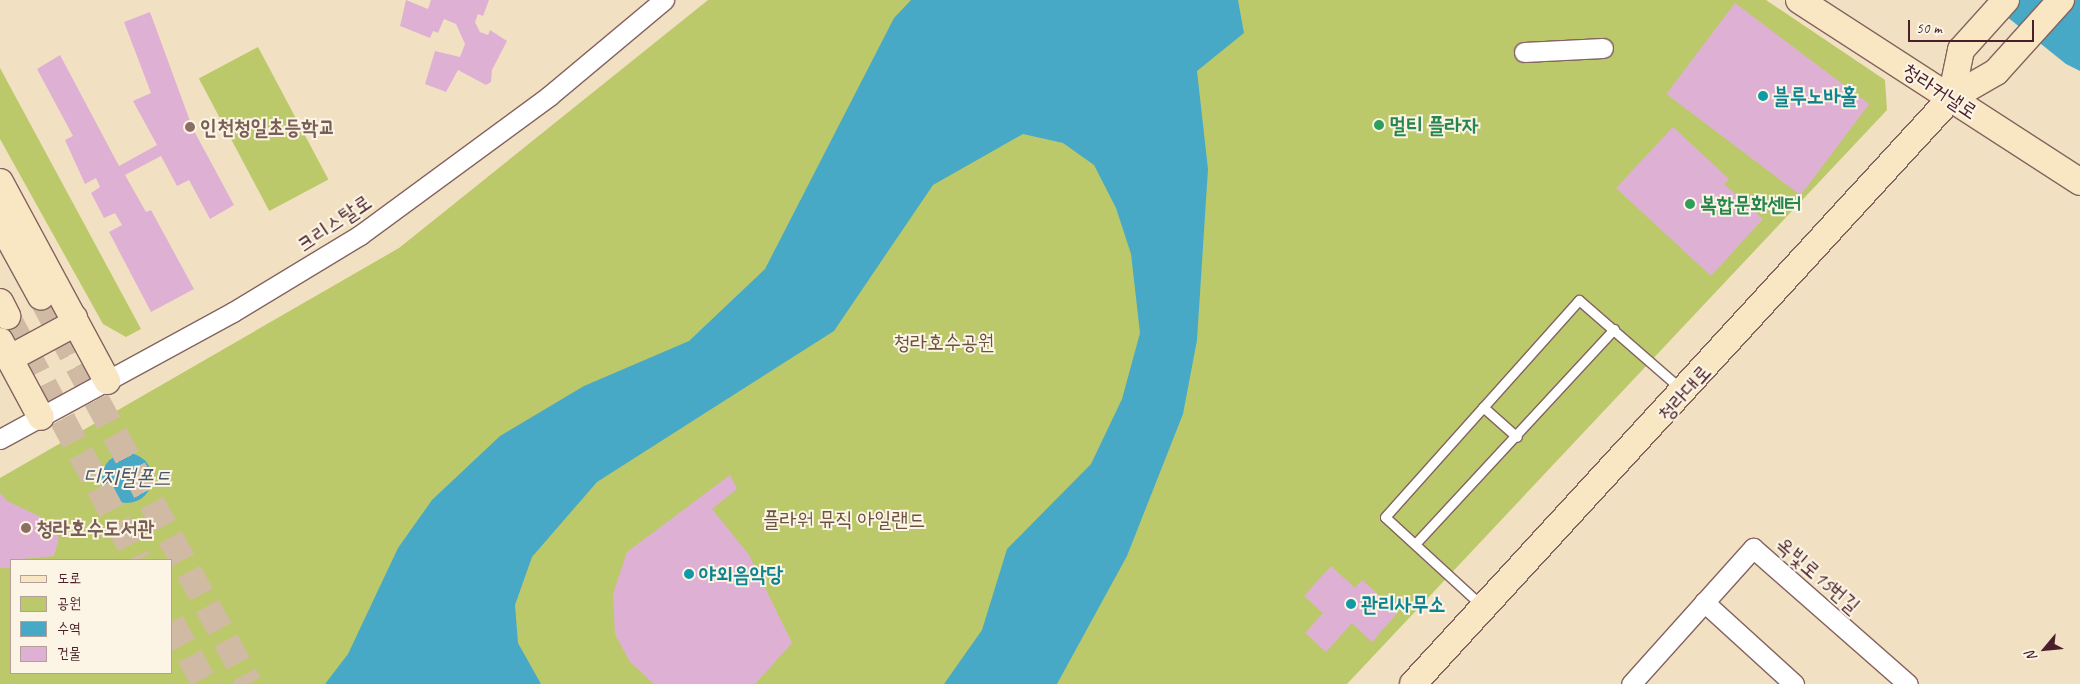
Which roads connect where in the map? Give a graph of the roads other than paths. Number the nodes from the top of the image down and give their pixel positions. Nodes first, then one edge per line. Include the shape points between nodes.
1 (664, 0) edge
2 (1799, 0) edge
3 (2006, 0) edge
4 (2061, 0) edge
5 (1603, 48) dead end
6 (1524, 52) dead end
7 (1952, 98) junction
8 (0, 182) edge
9 (2080, 182) edge
10 (0, 222) edge
11 (41, 298) tunnel mouth
12 (74, 318) junction
13 (1614, 329) junction
14 (4, 348) edge
15 (107, 380) junction
16 (1685, 393) junction
17 (1484, 407) junction
18 (41, 417) junction
19 (1517, 437) junction
20 (0, 439) edge
21 (1415, 544) junction
22 (1704, 602) junction
23 (1485, 609) junction
24 (1413, 684) edge
25 (1631, 684) edge
26 (1794, 684) edge
27 (1908, 684) edge

1 - 15 street, 크리스탈로 via 549,96 360,235
2 - 7 street, 청라커낼로
3 - 7 street via 1961,50
4 - 7 street via 1996,72
5 - 6 street
7 - 9 street, 청라커낼로
7 - 16 street, 청라대로
8 - 12 street
10 - 11 street
12 - 14 street via 68,327 16,355
12 - 15 street
13 - 16 lane
13 - 17 lane via 1579,300
13 - 19 lane
14 - 18 street
15 - 18 street, 크리스탈로
16 - 23 street, 청라대로
17 - 19 lane
17 - 21 lane via 1385,517
18 - 20 street, 크리스탈로
19 - 21 lane
21 - 23 lane
22 - 25 street
22 - 26 street
22 - 27 street, 옥빛로15번길 via 1753,548
23 - 24 street, 청라대로

